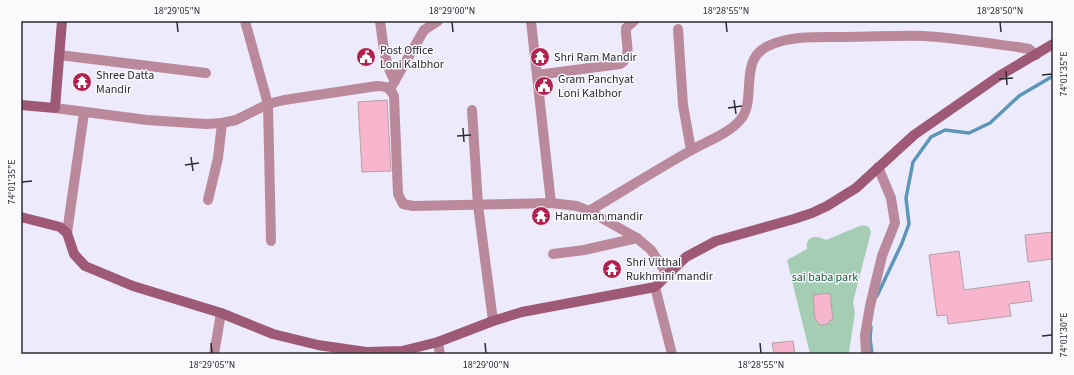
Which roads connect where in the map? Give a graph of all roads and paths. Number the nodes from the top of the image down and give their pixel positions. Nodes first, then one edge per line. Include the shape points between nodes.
1 (62, 21) edge
2 (245, 21) edge
3 (380, 21) edge
4 (438, 21) edge
5 (531, 21) edge
6 (634, 21) edge
7 (678, 29) dead end
8 (1053, 44) edge
9 (59, 55) junction
10 (1036, 55) junction
11 (206, 73) dead end
12 (536, 75) junction
13 (393, 85) junction
14 (268, 104) junction
15 (21, 105) edge
16 (55, 108) junction
17 (472, 110) dead end
18 (84, 112) junction
19 (222, 123) junction
20 (691, 150) junction
21 (878, 167) junction
22 (208, 200) dead end
23 (551, 203) junction
24 (478, 205) junction
25 (589, 211) junction
26 (21, 217) edge
27 (67, 233) junction
28 (637, 238) junction
29 (271, 241) dead end
30 (553, 254) dead end
31 (668, 274) junction
32 (655, 287) junction
33 (221, 313) junction
34 (493, 321) junction
35 (438, 342) junction
36 (669, 353) edge
37 (214, 354) edge
38 (440, 354) edge
39 (866, 354) edge

1 - 9 street
2 - 14 street
3 - 13 street
4 - 13 street via 424,30
5 - 12 street
6 - 12 street via 626,28 628,56 620,64
7 - 20 street via 683,106
8 - 10 street
9 - 11 street
9 - 16 street
10 - 20 street via 1029,49 1018,47 925,36 821,37 788,40 768,46 755,57 749,77 747,110 741,119 733,128
10 - 21 street via 999,76 914,135
12 - 23 street
13 - 14 street
13 - 24 street via 398,194 404,204
14 - 19 street via 236,120
14 - 29 street
15 - 16 street
16 - 18 street
17 - 24 street
18 - 19 street via 154,120
18 - 27 street
19 - 22 street via 218,158
20 - 25 street
21 - 31 street via 856,188 827,206 794,219 716,241 686,257
21 - 39 street via 891,198 895,223 882,256 870,306 865,335
23 - 24 street
23 - 25 street via 577,206
24 - 34 street
25 - 28 street
26 - 27 street via 60,227
27 - 33 street via 74,254 85,266 133,286
28 - 30 street
28 - 31 street via 650,250
31 - 32 street
32 - 34 street via 522,312
32 - 36 street
33 - 35 street via 273,334 318,345 366,352 402,351
33 - 37 street
34 - 35 street
35 - 38 street

